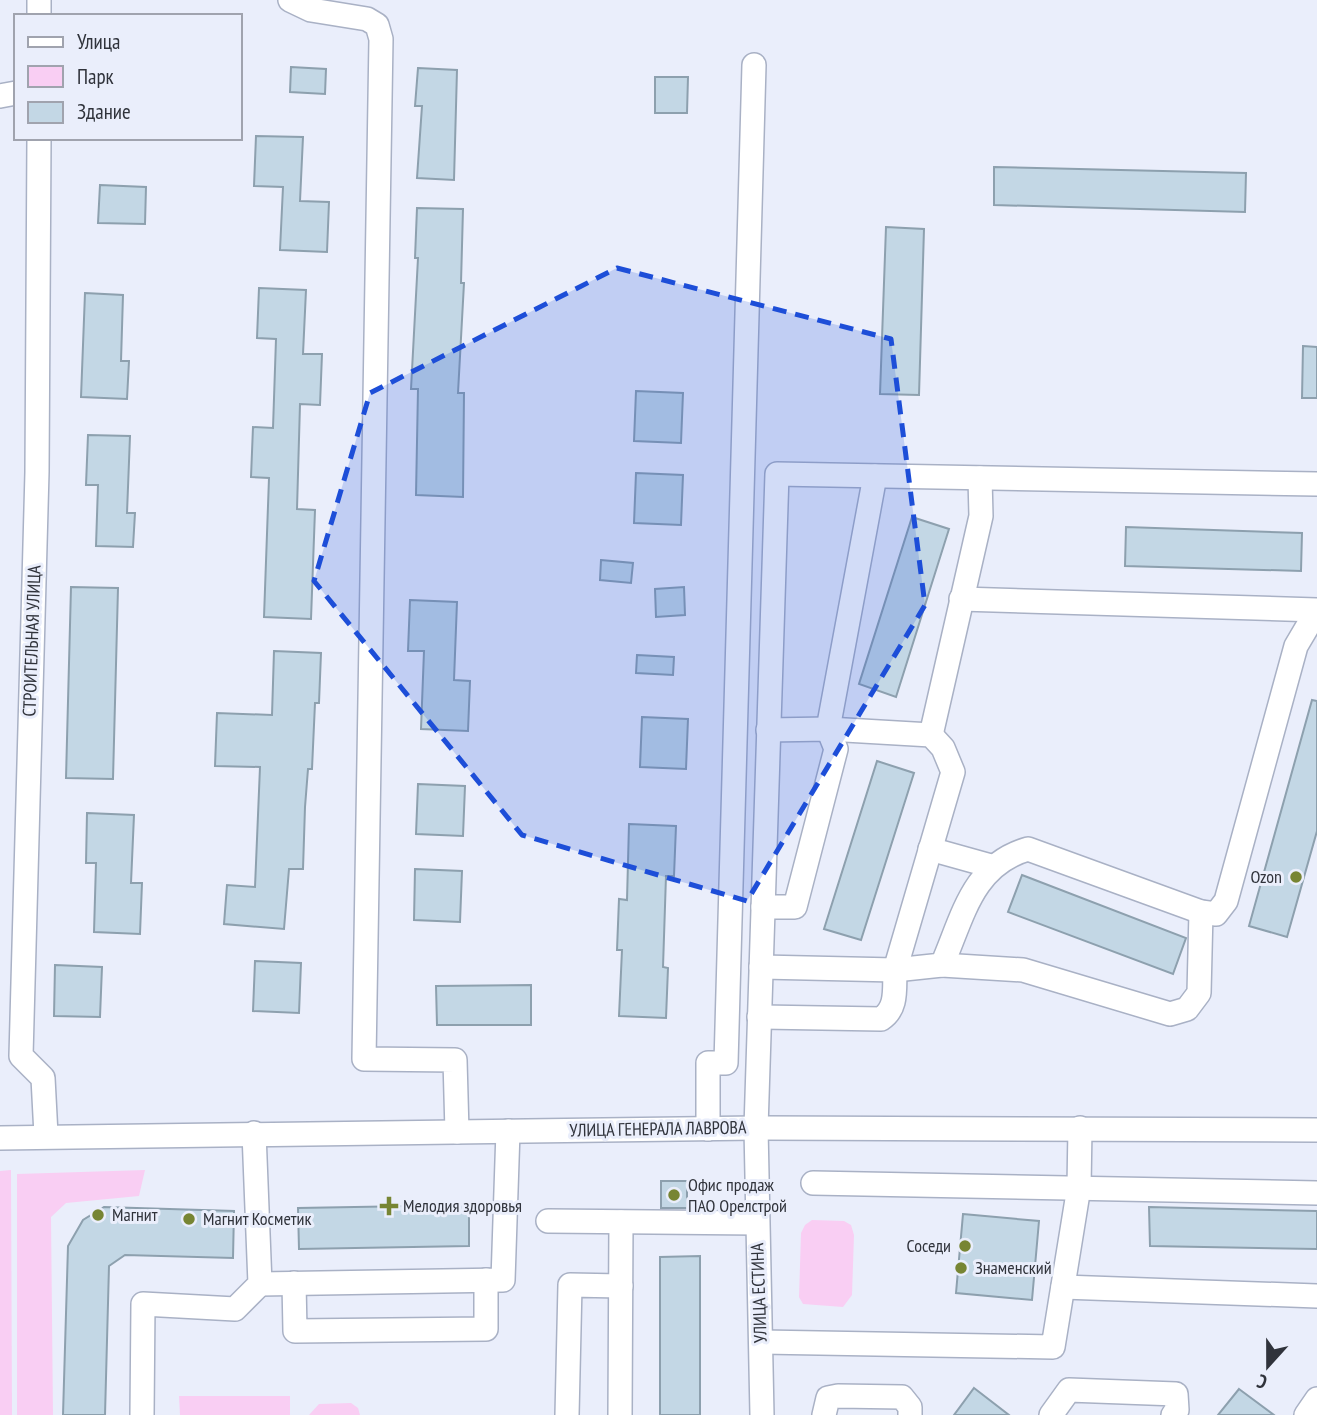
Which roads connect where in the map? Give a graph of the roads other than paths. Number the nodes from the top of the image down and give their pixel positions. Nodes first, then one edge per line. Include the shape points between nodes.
1 (290, 0) edge
2 (754, 65) dead end
3 (39, 140) edge
4 (875, 476) junction
5 (980, 478) junction
6 (1317, 484) edge
7 (961, 599) junction
8 (1316, 610) edge
9 (828, 729) junction
10 (768, 730) junction
11 (930, 734) junction
12 (930, 849) junction
13 (991, 866) junction
14 (763, 907) junction
15 (1201, 912) junction
16 (943, 965) junction
17 (761, 967) junction
18 (895, 970) junction
19 (759, 1017) junction
20 (756, 1128) junction
21 (1080, 1128) junction
22 (708, 1129) junction
23 (1317, 1130) edge
24 (457, 1132) junction
25 (508, 1132) junction
26 (254, 1133) junction
27 (46, 1135) junction
28 (0, 1138) edge
29 (813, 1183) dead end
30 (1079, 1187) junction
31 (1317, 1193) edge
32 (548, 1221) dead end
33 (621, 1222) junction
34 (757, 1223) junction
35 (485, 1280) junction
36 (294, 1283) junction
37 (260, 1284) junction
38 (621, 1286) junction
39 (1063, 1287) junction
40 (1317, 1296) edge
41 (762, 1342) junction
42 (1317, 1399) edge
43 (142, 1415) edge
44 (567, 1415) edge
45 (620, 1415) edge
46 (762, 1415) edge
47 (824, 1415) edge
48 (910, 1415) edge
49 (1051, 1415) edge
50 (1173, 1415) edge
51 (1306, 1415) edge

1 - 24 street via 311,10 366,19 377,25 381,39 364,1059 455,1060
2 - 22 street via 726,1063 708,1063
3 - 27 street, СТРОИТЕЛЬНАЯ УЛИЦА via 37,472 21,1056 43,1078
4 - 5 street
4 - 9 street
4 - 10 street, УЛИЦА ЕСТИНА via 777,474
5 - 6 street
5 - 7 street via 981,516
7 - 8 street
7 - 11 street
8 - 15 street via 1296,646 1226,901 1216,914
9 - 10 street
9 - 11 street
9 - 14 street via 836,749 795,907
10 - 14 street, УЛИЦА ЕСТИНА
11 - 12 street via 943,748 953,772
12 - 13 street
12 - 18 street
13 - 15 street via 1008,854 1028,849
13 - 16 street via 974,889
14 - 17 street, УЛИЦА ЕСТИНА
15 - 16 street via 1199,993 1187,1009 1170,1014 1023,970
16 - 18 street
17 - 18 street
17 - 19 street, УЛИЦА ЕСТИНА
18 - 19 street via 894,1004 881,1019
19 - 20 street, УЛИЦА ЕСТИНА
20 - 21 street, УЛИЦА ГЕНЕРАЛА ЛАВРОВА
20 - 22 street, УЛИЦА ГЕНЕРАЛА ЛАВРОВА
20 - 34 street, УЛИЦА ЕСТИНА
21 - 23 street, УЛИЦА ГЕНЕРАЛА ЛАВРОВА
21 - 30 street
22 - 25 street, УЛИЦА ГЕНЕРАЛА ЛАВРОВА
24 - 25 street, УЛИЦА ГЕНЕРАЛА ЛАВРОВА
24 - 26 street, УЛИЦА ГЕНЕРАЛА ЛАВРОВА
25 - 35 street via 503,1280
26 - 27 street, УЛИЦА ГЕНЕРАЛА ЛАВРОВА
26 - 37 street
27 - 28 street, УЛИЦА ГЕНЕРАЛА ЛАВРОВА
29 - 30 street
30 - 31 street
30 - 39 street
32 - 33 street
33 - 34 street
33 - 38 street
34 - 41 street, УЛИЦА ЕСТИНА
35 - 36 street
35 - 36 street via 486,1329 295,1331
36 - 37 street
37 - 43 street via 235,1309 143,1304
38 - 44 street via 570,1285
38 - 45 street
39 - 40 street
39 - 41 street via 1053,1347
41 - 46 street, УЛИЦА ЕСТИНА
42 - 51 street
47 - 48 street via 828,1398 838,1396 902,1397 911,1407
49 - 50 street via 1069,1390 1176,1394

